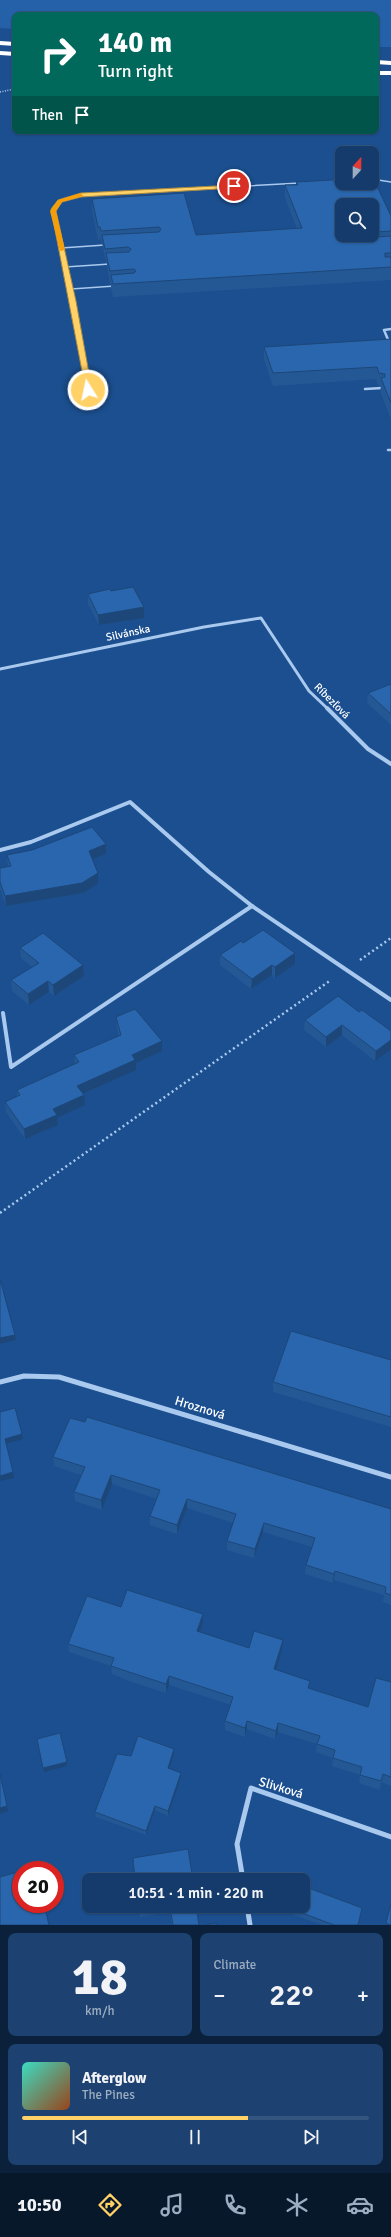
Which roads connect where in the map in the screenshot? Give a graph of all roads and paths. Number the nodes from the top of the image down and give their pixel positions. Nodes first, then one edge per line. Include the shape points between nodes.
1 (0, 43) edge
2 (12, 44) edge
3 (0, 54) edge
4 (12, 54) edge
5 (379, 62) edge
6 (391, 63) edge
7 (379, 73) edge
8 (391, 73) edge
9 (12, 90) edge
10 (0, 92) edge
11 (335, 180) edge
12 (379, 180) edge
13 (326, 181) edge
14 (391, 182) edge
15 (302, 183) edge
16 (106, 245) edge
17 (61, 248) junction
18 (113, 263) edge
19 (66, 267) junction
20 (118, 286) edge
21 (71, 289) junction
22 (391, 329) edge
23 (390, 345) edge
24 (382, 388) edge
25 (364, 389) dead end
26 (88, 390) dead end
27 (261, 618) joint
28 (0, 669) edge
29 (391, 764) edge
30 (0, 850) edge
31 (252, 906) junction
32 (391, 938) edge
33 (346, 970) junction
34 (391, 1000) edge
35 (3, 1013) dead end
36 (0, 1213) edge
37 (0, 1382) edge
38 (391, 1477) edge
39 (391, 1837) edge
40 (242, 1873) edge
41 (248, 1913) edge
42 (250, 1925) edge

1 - 2 highway
3 - 4 highway
5 - 6 highway
7 - 8 highway
9 - 10 path
11 - 13 lane
12 - 14 lane
15 - 17 lane via 81,195 60,201 53,211
16 - 17 lane
17 - 19 lane
18 - 19 lane
19 - 21 lane
20 - 21 lane
21 - 26 lane
22 - 23 lane via 384,330
24 - 25 lane
27 - 28 street, Silvánska via 204,627
27 - 29 street, Ríbezľová via 309,692 368,749
30 - 31 street via 31,842 130,802 209,872
31 - 33 street
31 - 35 street via 11,1067
32 - 33 path
33 - 34 street
33 - 36 path
37 - 38 street, Hroznová via 24,1376 59,1377
39 - 40 street, Slivková via 251,1788 237,1844
41 - 42 street

